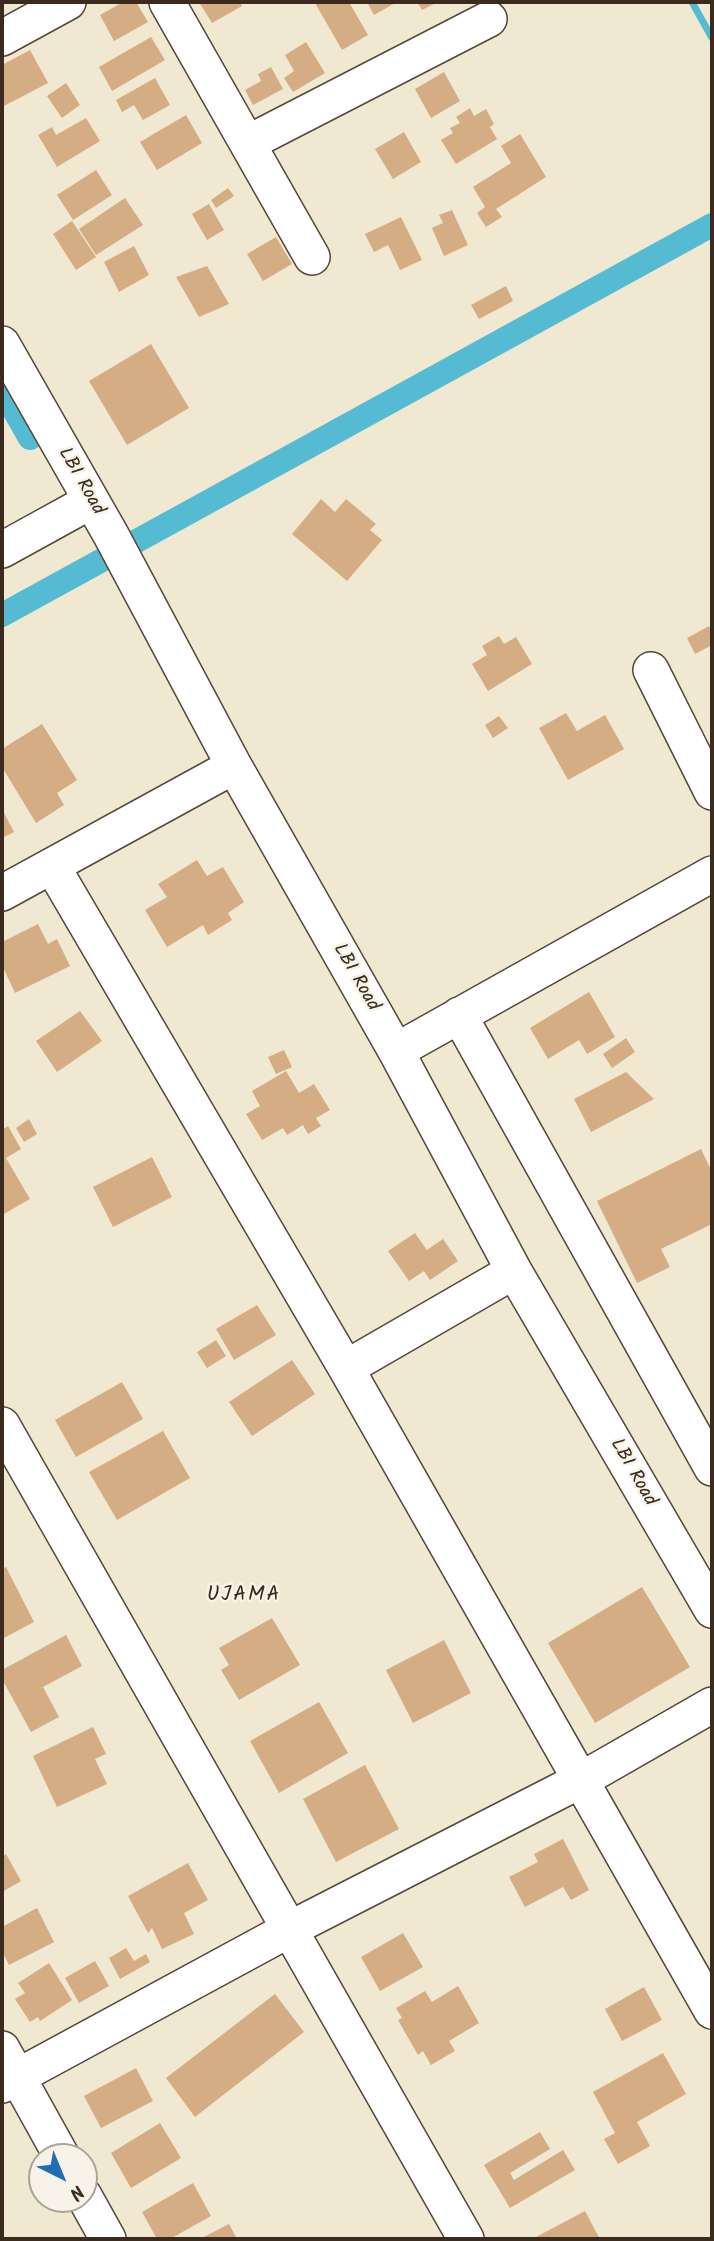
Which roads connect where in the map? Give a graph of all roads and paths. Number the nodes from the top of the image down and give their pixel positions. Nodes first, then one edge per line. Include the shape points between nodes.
1 (68, 2) edge
2 (167, 2) edge
3 (488, 19) dead end
4 (2, 38) edge
5 (247, 143) junction
6 (312, 257) dead end
7 (2, 344) edge
8 (91, 501) junction
9 (2, 550) edge
10 (651, 670) dead end
11 (234, 766) junction
12 (712, 792) edge
13 (52, 866) junction
14 (712, 874) edge
15 (2, 893) edge
16 (459, 1014) junction
17 (396, 1051) junction
18 (514, 1271) junction
19 (346, 1368) junction
20 (2, 1425) edge
21 (712, 1468) edge
22 (712, 1610) edge
23 (712, 1705) edge
24 (581, 1780) junction
25 (290, 1929) junction
26 (712, 2011) edge
27 (7, 2070) edge
28 (53, 2143) edge
29 (93, 2213) edge
30 (108, 2239) edge
31 (466, 2239) edge

1 - 4 street
2 - 5 street
3 - 5 street
5 - 6 street
7 - 8 street, LBI Road
8 - 9 street
8 - 11 street, LBI Road
10 - 12 street
11 - 13 street
11 - 17 street, LBI Road
13 - 15 street
13 - 19 street
14 - 16 street
16 - 17 street
16 - 21 street
17 - 18 street, LBI Road
18 - 19 street
18 - 22 street, LBI Road
19 - 24 street
20 - 25 street
23 - 24 street
24 - 25 street
24 - 26 street
25 - 27 street
25 - 31 street
27 - 28 street
29 - 30 street

